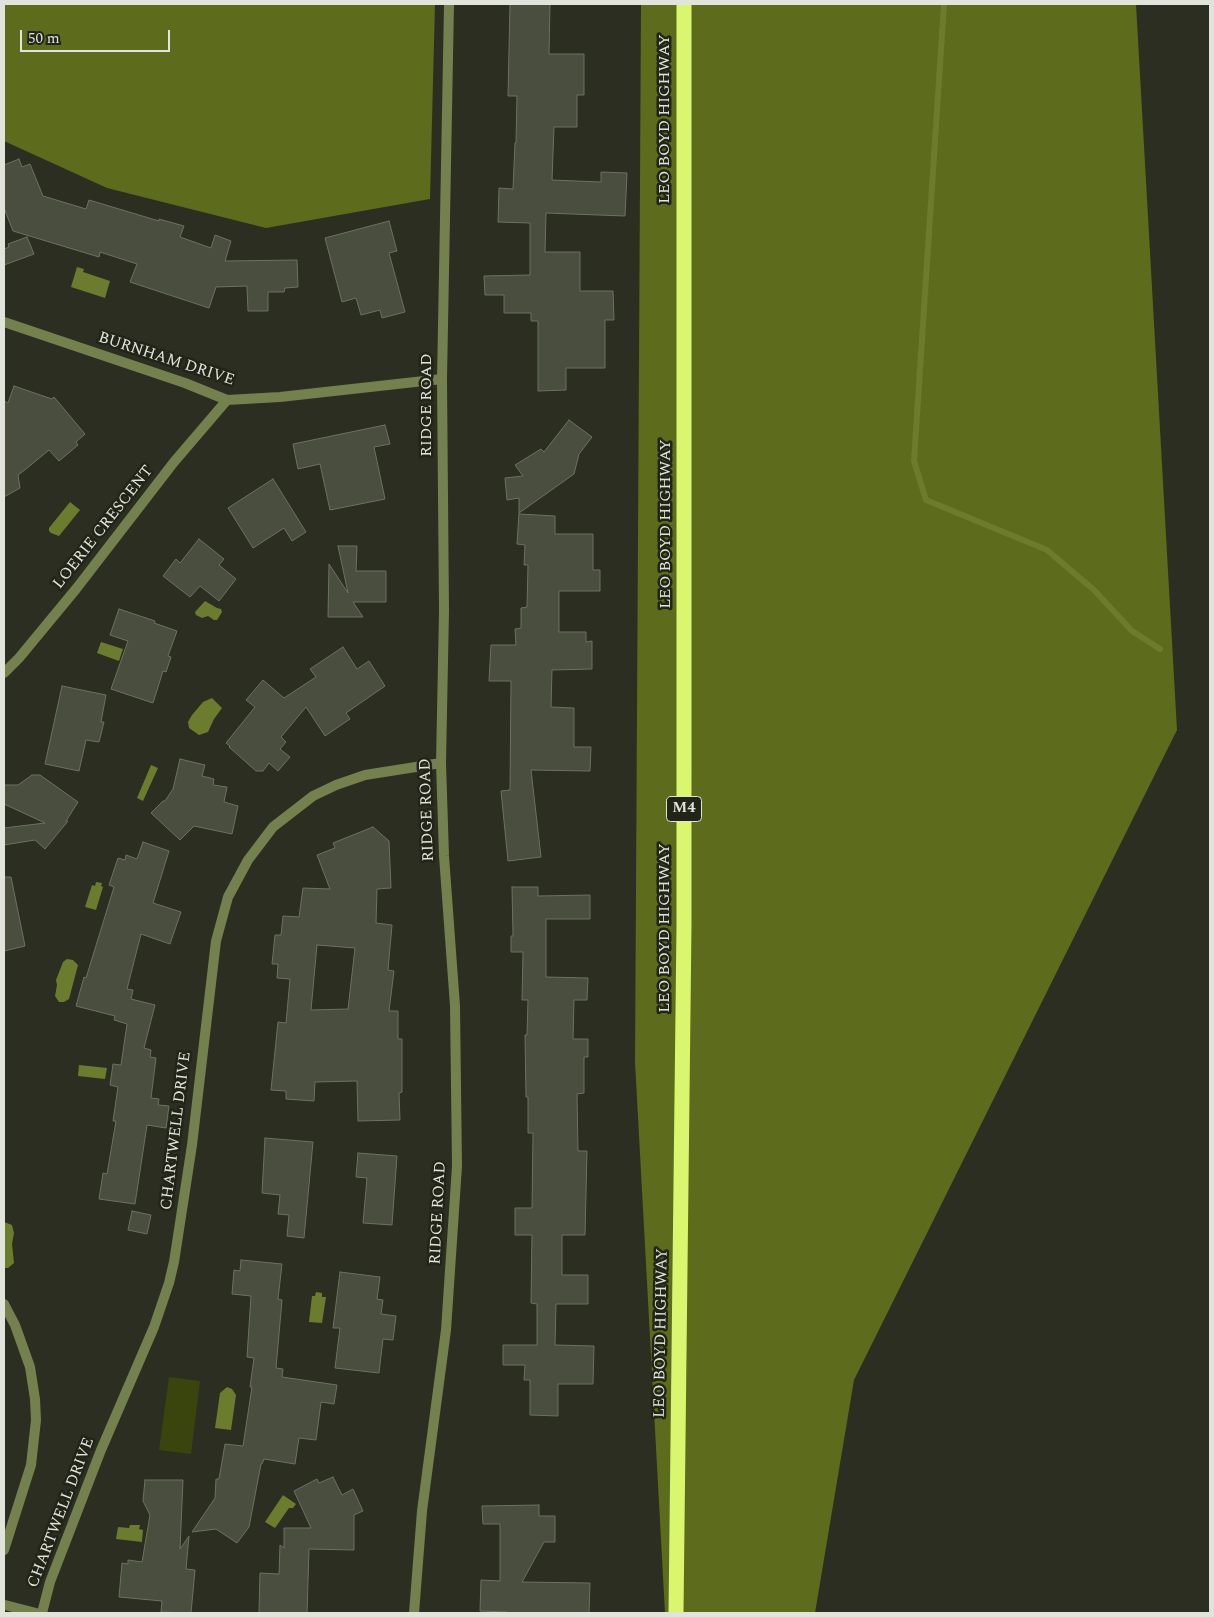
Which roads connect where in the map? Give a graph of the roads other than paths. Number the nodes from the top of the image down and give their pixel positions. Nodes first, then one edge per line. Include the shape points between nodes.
1 (449, 4) edge
2 (684, 4) edge
3 (5, 325) edge
4 (442, 379) junction
5 (227, 400) junction
6 (4, 673) edge
7 (441, 763) junction
8 (4, 1304) edge
9 (4, 1550) edge
10 (5, 1605) dead end
11 (36, 1613) edge
12 (42, 1613) edge
13 (414, 1613) edge
14 (676, 1613) edge

1 - 4 street, RIDGE ROAD
2 - 14 highway, LEO BOYD HIGHWAY / M4 via 684,925
3 - 5 street, BURNHAM DRIVE via 186,383
4 - 5 street, BURNHAM DRIVE
4 - 7 street, RIDGE ROAD via 444,611
5 - 6 street, LOERIE CRESCENT via 174,462 76,589
7 - 12 street, CHARTWELL DRIVE via 365,775 313,796 273,827 248,860 228,897 216,941 192,1145 169,1284 50,1582
7 - 13 street, RIDGE ROAD via 455,1006 457,1166 446,1330 422,1510
8 - 9 street via 30,1367 36,1420 30,1466
10 - 11 street

